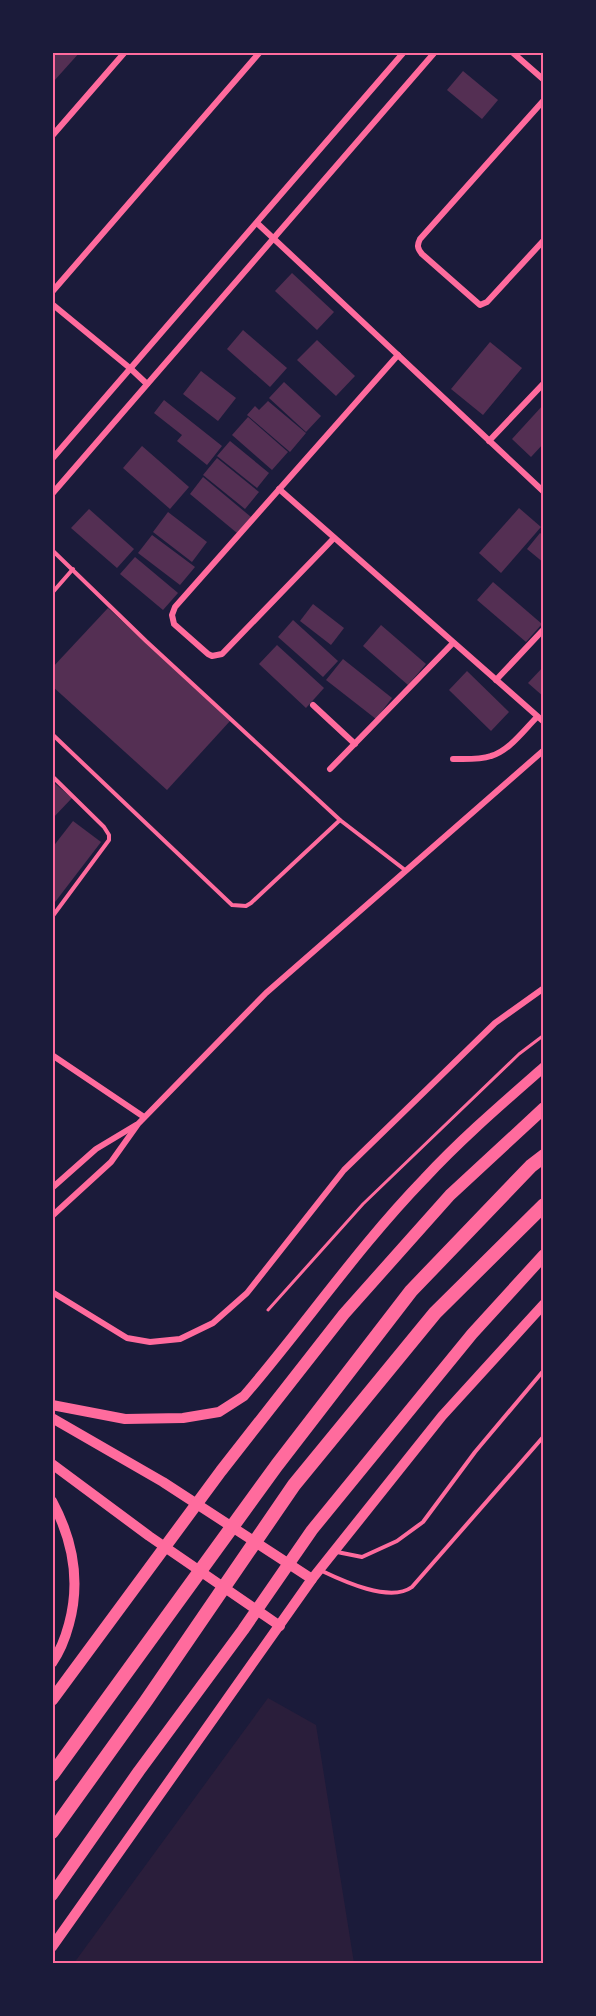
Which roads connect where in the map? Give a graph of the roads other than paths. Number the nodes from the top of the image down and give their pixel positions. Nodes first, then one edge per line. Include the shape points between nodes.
1 (125, 52) edge
2 (261, 52) edge
3 (404, 52) edge
4 (435, 52) edge
5 (512, 52) edge
6 (543, 80) edge
7 (543, 100) edge
8 (52, 136) edge
9 (257, 222) junction
10 (273, 238) junction
11 (543, 240) edge
12 (52, 292) edge
13 (52, 304) edge
14 (398, 355) junction
15 (131, 369) junction
16 (543, 383) edge
17 (147, 384) junction
18 (489, 441) junction
19 (52, 459) edge
20 (279, 489) junction
21 (543, 492) edge
22 (52, 494) edge
23 (334, 538) junction
24 (52, 550) edge
25 (73, 569) junction
26 (52, 593) edge
27 (543, 629) edge
28 (453, 643) junction
29 (496, 680) junction
30 (313, 705) dead end
31 (537, 717) junction
32 (543, 722) edge
33 (52, 734) edge
34 (355, 744) junction
35 (543, 750) edge
36 (453, 759) dead end
37 (330, 769) dead end
38 (52, 776) edge
39 (340, 820) junction
40 (405, 870) junction
41 (52, 917) edge
42 (543, 988) edge
43 (52, 1055) edge
44 (543, 1067) edge
45 (543, 1108) edge
46 (144, 1117) junction
47 (138, 1124) junction
48 (543, 1156) edge
49 (52, 1188) edge
50 (543, 1205) edge
51 (52, 1216) edge
52 (543, 1255) edge
53 (52, 1292) edge
54 (543, 1304) edge
55 (543, 1370) edge
56 (52, 1405) edge
57 (52, 1418) edge
58 (543, 1436) edge
59 (52, 1464) edge
60 (52, 1501) edge
61 (335, 1551) junction
62 (320, 1570) junction
63 (312, 1579) junction
64 (280, 1626) junction
65 (52, 1663) edge
66 (52, 1700) edge
67 (52, 1774) edge
68 (52, 1832) edge
69 (52, 1895) edge
70 (52, 1947) edge

1 - 8 street
2 - 12 street
3 - 9 street
4 - 10 street
5 - 6 street
7 - 11 street via 417,245 422,254 480,305
9 - 10 street
9 - 15 street
10 - 14 street
10 - 17 street
13 - 15 street
14 - 18 street
14 - 20 street
15 - 17 street
15 - 19 street
16 - 18 street
17 - 22 street
18 - 21 street
20 - 23 street
20 - 23 street via 173,610 174,624 208,654 218,656 226,652
23 - 28 street
24 - 25 lane
25 - 26 lane
25 - 39 lane
27 - 29 street
28 - 29 street
28 - 34 street
29 - 31 street
30 - 34 street
31 - 32 street
31 - 36 street via 497,754
33 - 39 lane via 232,905 251,903
34 - 37 street
35 - 40 street
38 - 41 lane via 110,835
39 - 40 lane
40 - 46 street via 266,993
42 - 53 street via 495,1023 344,1170 247,1293 213,1323 180,1339 150,1342 127,1338
43 - 46 street
44 - 56 main road via 423,1180 244,1396 219,1412 183,1418 125,1419
45 - 66 highway via 450,1195 344,1314 221,1471
46 - 47 street
47 - 49 street via 96,1149
47 - 51 street via 111,1162
48 - 67 highway via 411,1291 253,1498
50 - 68 highway via 435,1313 300,1478
52 - 69 highway via 472,1334 312,1530
54 - 61 main road via 442,1416
55 - 61 lane via 423,1522 397,1541 362,1557
57 - 63 main road via 163,1482
58 - 62 lane via 406,1592 369,1589
59 - 64 main road
60 - 65 main road via 71,1543 75,1589 62,1649
61 - 62 main road
62 - 63 main road
63 - 64 main road
64 - 70 main road

